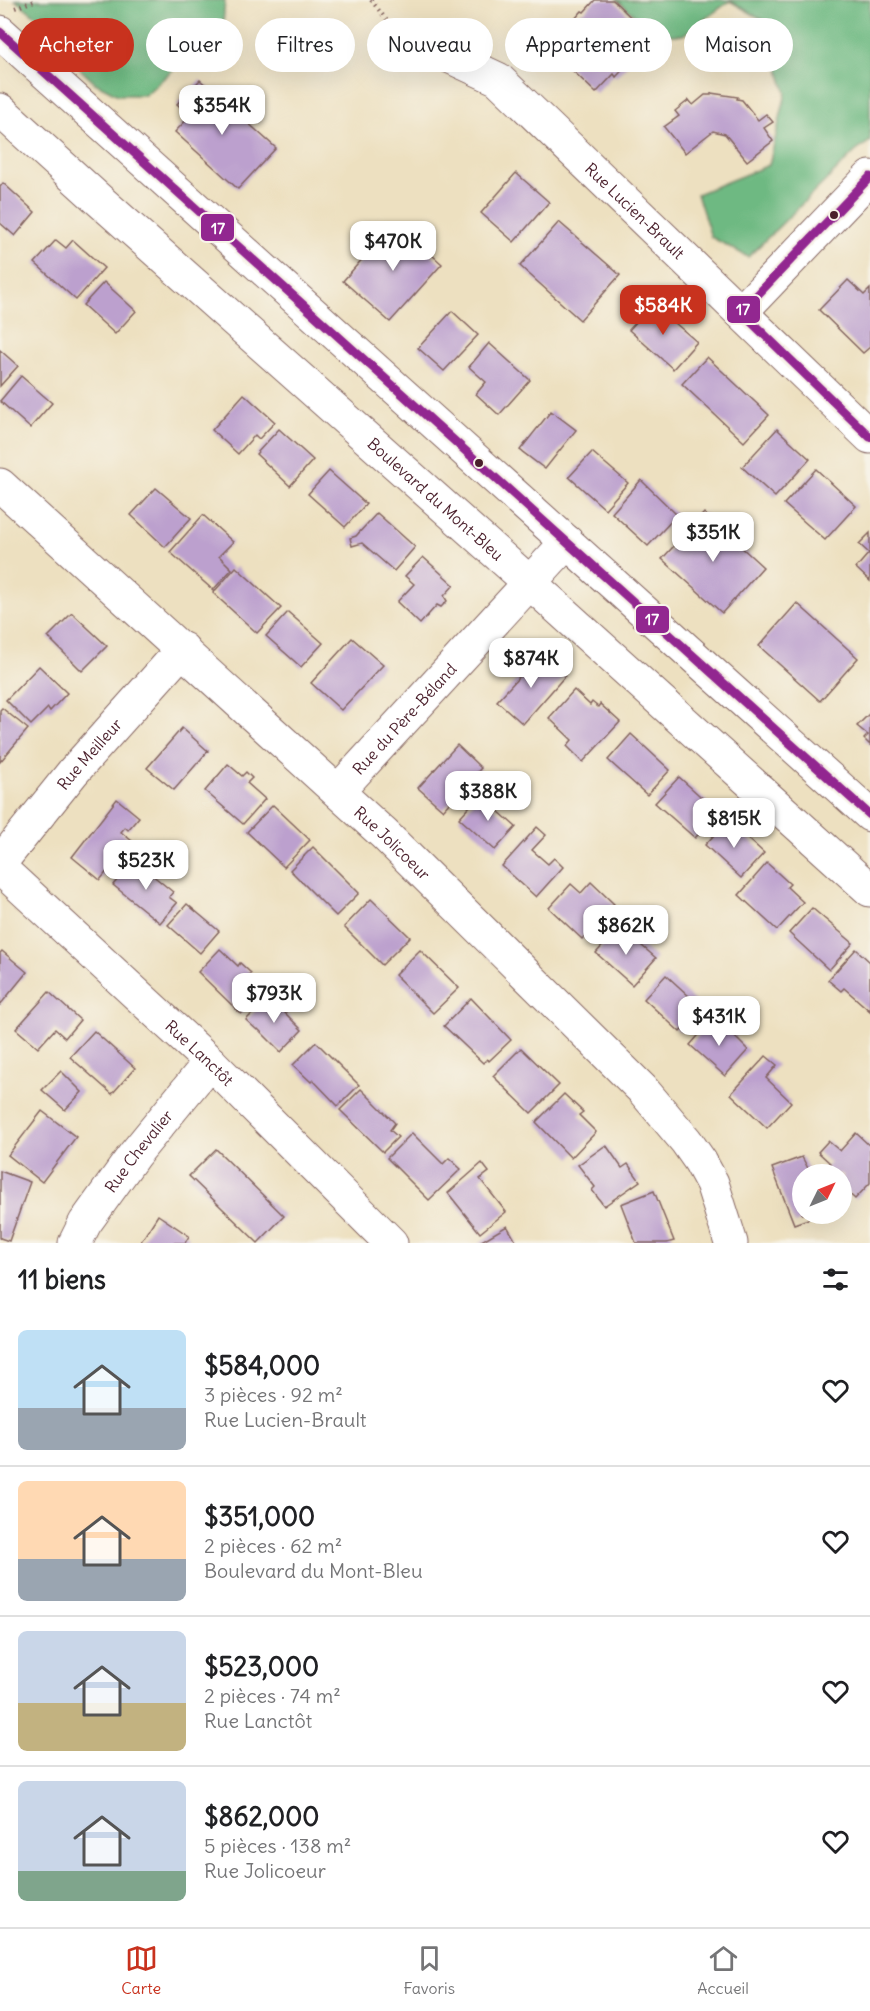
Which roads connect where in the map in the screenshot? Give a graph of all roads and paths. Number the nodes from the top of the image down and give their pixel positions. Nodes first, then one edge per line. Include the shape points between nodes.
1 (371, 0) edge
2 (385, 18) edge
3 (0, 33) edge
4 (483, 72) edge
5 (0, 110) edge
6 (870, 177) edge
7 (741, 312) junction
8 (870, 437) edge
9 (0, 485) edge
10 (567, 542) junction
11 (529, 582) junction
12 (183, 650) junction
13 (338, 791) junction
14 (870, 815) edge
15 (0, 863) edge
16 (0, 868) edge
17 (870, 890) edge
18 (210, 1062) junction
19 (75, 1243) edge
20 (392, 1243) edge
21 (731, 1243) edge

1 - 2 path
3 - 10 street
4 - 7 street, Rue Lucien-Brault via 498,79
5 - 11 street, Boulevard du Mont-Bleu
6 - 7 street
7 - 8 street, Rue Lucien-Brault
9 - 12 street, Rue Jolicoeur
10 - 11 street, Rue du Père-Béland
10 - 14 street
11 - 13 street, Rue du Père-Béland
11 - 17 street, Boulevard du Mont-Bleu
12 - 13 street, Rue Jolicoeur
12 - 15 street, Rue Meilleur via 73,772
13 - 21 street, Rue Jolicoeur via 668,1119 687,1141 712,1183
16 - 18 street, Rue Lanctôt
18 - 19 street, Rue Chevalier via 134,1155 85,1222
18 - 20 street, Rue Lanctôt

